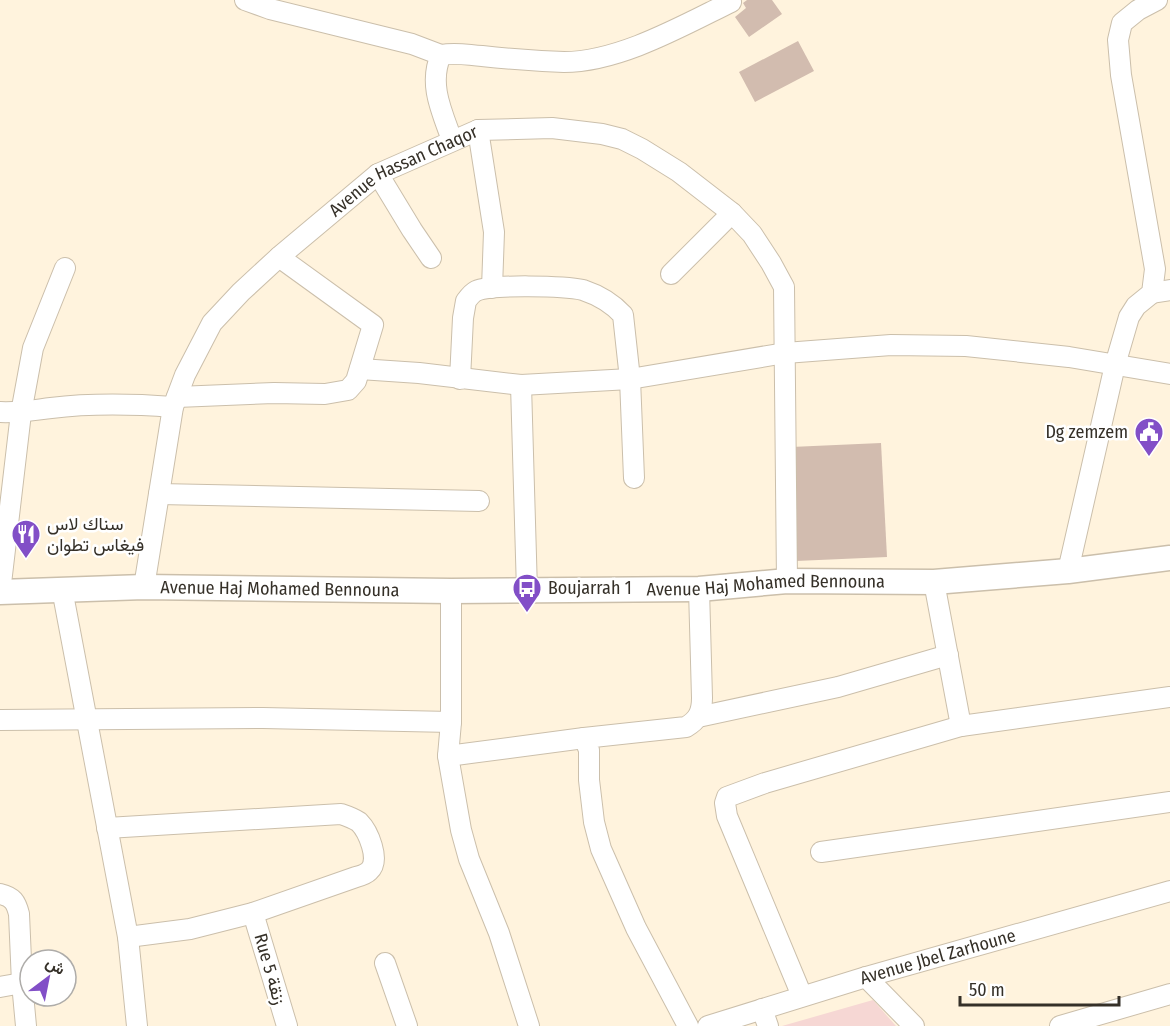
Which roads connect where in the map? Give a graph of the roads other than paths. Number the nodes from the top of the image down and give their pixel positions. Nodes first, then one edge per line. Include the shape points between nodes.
1 (245, 0) edge
2 (1157, 0) edge
3 (731, 2) dead end
4 (441, 55) junction
5 (478, 130) junction
6 (452, 140) junction
7 (378, 174) junction
8 (732, 213) junction
9 (279, 256) junction
10 (431, 258) dead end
11 (65, 268) dead end
12 (671, 274) dead end
13 (492, 288) junction
14 (1161, 291) edge
15 (785, 353) junction
16 (1115, 365) junction
17 (360, 369) junction
18 (1170, 374) edge
19 (460, 379) junction
20 (630, 379) junction
21 (521, 385) junction
22 (175, 402) junction
23 (0, 412) edge
24 (21, 413) junction
25 (634, 478) dead end
26 (159, 494) junction
27 (480, 501) dead end
28 (1170, 558) edge
29 (1068, 571) junction
30 (788, 581) junction
31 (934, 582) junction
32 (144, 587) junction
33 (62, 589) junction
34 (699, 589) junction
35 (451, 591) junction
36 (527, 591) junction
37 (0, 592) edge
38 (948, 655) junction
39 (1170, 697) edge
40 (698, 717) junction
41 (0, 720) edge
42 (86, 721) junction
43 (451, 722) junction
44 (961, 726) junction
45 (584, 738) junction
46 (448, 756) junction
47 (1170, 802) edge
48 (107, 828) junction
49 (820, 852) dead end
50 (1170, 891) edge
51 (0, 894) edge
52 (253, 913) junction
53 (128, 938) junction
54 (20, 948) edge
55 (384, 963) dead end
56 (866, 977) junction
57 (18, 984) edge
58 (0, 987) edge
59 (1170, 994) edge
60 (802, 996) junction
61 (24, 1008) edge
62 (765, 1017) edge
63 (26, 1026) edge
64 (137, 1026) edge
65 (287, 1026) edge
66 (407, 1026) edge
67 (529, 1026) edge
68 (688, 1026) edge
69 (708, 1026) edge
70 (914, 1026) edge
71 (1060, 1026) edge

1 - 4 street
2 - 14 street via 1122,23 1118,40
3 - 4 street via 657,39 589,61 458,52
4 - 6 street via 435,85
5 - 6 street, Avenue Hassan Chaqor
5 - 8 street, Avenue Hassan Chaqor via 552,128 622,139 679,172
5 - 13 street via 494,232
6 - 7 street, Avenue Hassan Chaqor
7 - 9 street, Avenue Hassan Chaqor
7 - 10 street
8 - 12 street
8 - 15 street, Avenue Hassan Chaqor via 752,234 784,287
9 - 17 street via 373,325
9 - 22 street, Avenue Hassan Chaqor via 212,323
11 - 24 street via 33,348
13 - 19 street via 478,291 466,301
13 - 20 street via 567,287 591,293 611,304 622,315
14 - 16 street via 1136,306 1129,317
15 - 16 street via 891,345 966,346
15 - 20 street
15 - 30 street, Avenue Hassan Chaqor
16 - 18 street
16 - 29 street
17 - 19 street
17 - 22 street via 351,388 325,394 274,393
19 - 21 street
20 - 21 street
20 - 25 street
21 - 36 street
22 - 24 street
22 - 26 street, Avenue Hassan Chaqor
23 - 24 street
24 - 37 street
26 - 27 street
26 - 32 street, Avenue Hassan Chaqor
28 - 29 street, Avenue Haj Mohamed Bennouna
29 - 31 street, Avenue Haj Mohamed Bennouna
30 - 31 street, Avenue Haj Mohamed Bennouna
30 - 34 street, Avenue Haj Mohamed Bennouna
31 - 38 street
32 - 33 street, Avenue Haj Mohamed Bennouna
32 - 35 street, Avenue Haj Mohamed Bennouna
33 - 37 street, Avenue Haj Mohamed Bennouna
33 - 42 street
34 - 36 street, Avenue Haj Mohamed Bennouna
34 - 40 street via 702,709
35 - 36 street, Avenue Haj Mohamed Bennouna
35 - 43 street
38 - 40 street via 838,687
38 - 44 street
39 - 44 street
40 - 45 street via 686,727
41 - 42 street
42 - 43 street via 263,718
42 - 48 street
43 - 46 street
44 - 60 street via 726,798 727,816
45 - 46 street
45 - 68 street via 589,750 594,822 601,849 636,928
46 - 67 street via 469,859 499,933
47 - 49 street
48 - 52 street via 341,814 360,823 375,861 369,872
48 - 53 street
50 - 56 street, Avenue Jbel Zarhoune
51 - 54 street via 16,903
52 - 53 street via 190,929
52 - 65 street, Rue 5 زنقة
53 - 64 street
55 - 66 street
56 - 60 street, Avenue Jbel Zarhoune
56 - 70 street
57 - 58 street
59 - 71 street
60 - 62 street, Avenue Jbel Zarhoune
61 - 63 street
62 - 69 street, Avenue Jbel Zarhoune

